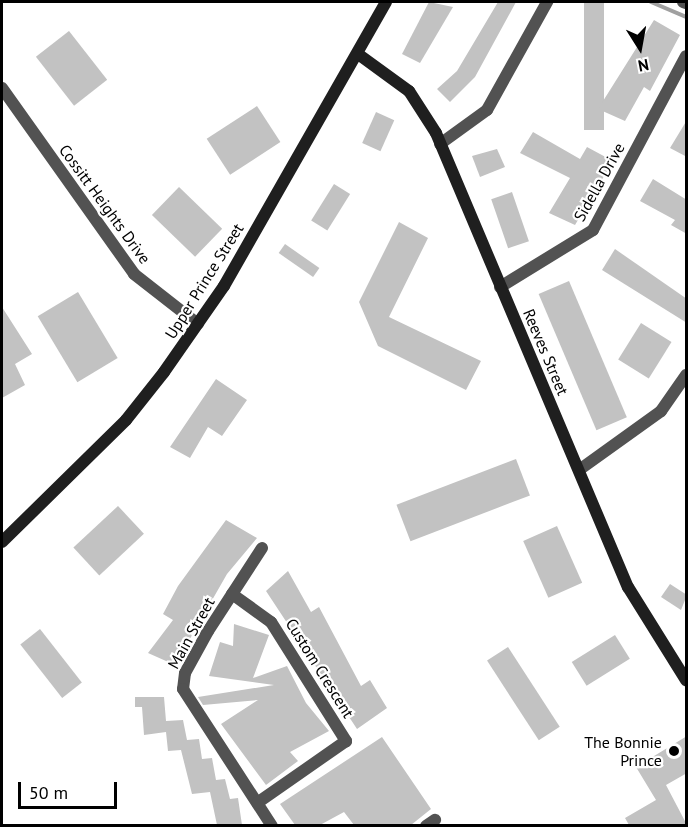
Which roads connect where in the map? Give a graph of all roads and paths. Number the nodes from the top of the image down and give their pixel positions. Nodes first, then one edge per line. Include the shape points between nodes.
1 (386, 2) edge
2 (547, 2) edge
3 (358, 54) junction
4 (687, 56) edge
5 (2, 88) edge
6 (440, 144) junction
7 (500, 287) junction
8 (198, 324) junction
9 (687, 375) edge
10 (579, 470) junction
11 (2, 542) edge
12 (262, 549) dead end
13 (232, 594) junction
14 (684, 670) edge
15 (257, 803) junction
16 (272, 825) edge

1 - 3 street, Upper Prince Street
2 - 6 street via 487,110
3 - 6 street, Reeves Street via 409,92
3 - 8 street, Upper Prince Street
4 - 7 street, Sidella Drive via 593,230
5 - 8 street, Cossitt Heights Drive via 134,274
6 - 7 street, Reeves Street
7 - 10 street, Reeves Street
8 - 11 street, Upper Prince Street via 126,420
9 - 10 street via 661,411
10 - 14 street, Reeves Street via 628,587
12 - 13 street, Main Street
13 - 15 street, Main Street via 185,673 183,689
13 - 15 street, Custom Crescent via 271,622 346,741
15 - 16 street, Main Street

